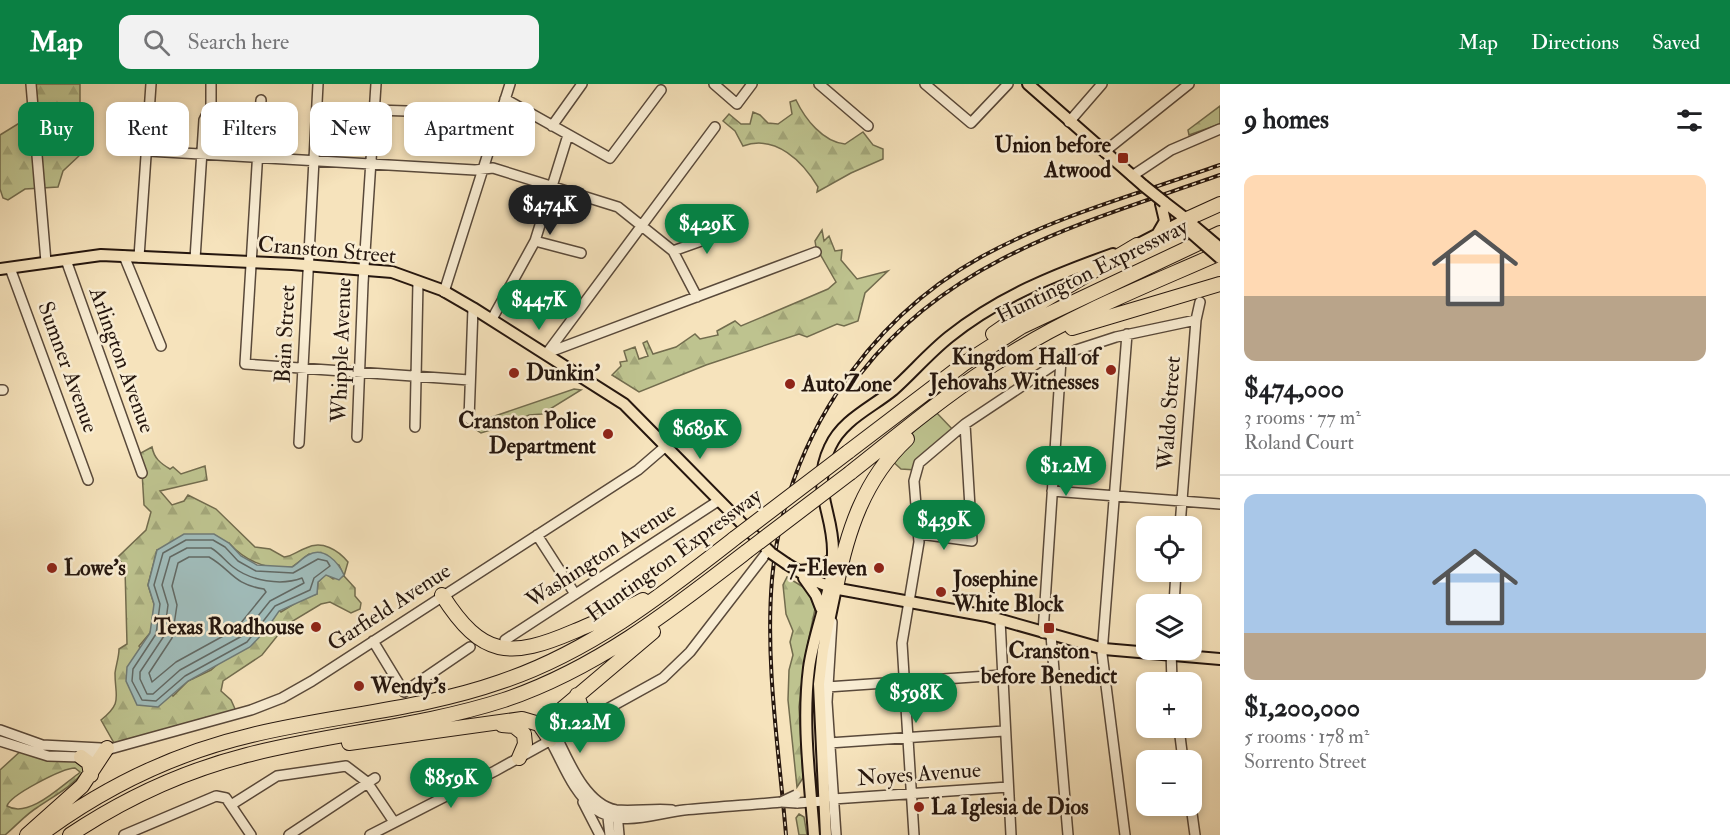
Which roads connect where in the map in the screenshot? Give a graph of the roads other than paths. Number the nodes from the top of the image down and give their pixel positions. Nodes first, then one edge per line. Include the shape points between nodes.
1 (31, 84) edge
2 (151, 84) edge
3 (211, 84) edge
4 (318, 84) edge
5 (376, 84) edge
6 (510, 84) edge
7 (582, 84) edge
8 (714, 84) edge
9 (752, 84) edge
10 (819, 84) edge
11 (925, 84) edge
12 (1008, 84) edge
13 (1028, 84) edge
14 (1102, 84) edge
15 (1189, 84) edge
16 (661, 90) dead end
17 (505, 99) junction
18 (261, 100) dead end
19 (150, 102) edge
20 (210, 102) edge
21 (375, 102) edge
22 (504, 102) edge
23 (1069, 122) junction
24 (552, 126) junction
25 (868, 126) dead end
26 (715, 127) dead end
27 (1220, 129) edge
28 (568, 135) junction
29 (1104, 152) junction
30 (148, 156) edge
31 (202, 156) edge
32 (235, 156) edge
33 (372, 156) edge
34 (487, 156) edge
35 (257, 158) junction
36 (313, 160) junction
37 (371, 164) junction
38 (483, 169) junction
39 (1132, 176) junction
40 (552, 187) junction
41 (1162, 203) junction
42 (1220, 204) edge
43 (1187, 224) junction
44 (643, 225) junction
45 (732, 230) dead end
46 (1220, 233) edge
47 (1155, 236) junction
48 (535, 241) junction
49 (1137, 246) junction
50 (1220, 248) edge
51 (673, 251) junction
52 (816, 252) dead end
53 (581, 253) dead end
54 (1220, 253) edge
55 (124, 256) junction
56 (139, 257) junction
57 (1220, 258) edge
58 (195, 259) junction
59 (66, 260) junction
60 (46, 262) junction
61 (252, 262) junction
62 (308, 265) junction
63 (5, 268) edge
64 (364, 269) junction
65 (418, 282) junction
66 (1220, 284) edge
67 (444, 292) junction
68 (697, 297) junction
69 (1200, 302) dead end
70 (473, 308) junction
71 (492, 319) junction
72 (1196, 320) junction
73 (1127, 334) junction
74 (161, 346) dead end
75 (547, 353) junction
76 (1005, 356) junction
77 (1061, 360) junction
78 (302, 368) junction
79 (359, 371) junction
80 (415, 375) junction
81 (469, 380) junction
82 (968, 382) junction
83 (894, 417) junction
84 (469, 419) dead end
85 (965, 424) junction
86 (415, 427) dead end
87 (357, 437) dead end
88 (299, 443) dead end
89 (667, 445) junction
90 (142, 473) dead end
91 (88, 480) dead end
92 (1052, 491) junction
93 (1114, 497) junction
94 (718, 501) junction
95 (1182, 502) junction
96 (1220, 504) edge
97 (1181, 516) edge
98 (920, 534) junction
99 (537, 535) junction
100 (770, 552) junction
101 (711, 557) junction
102 (833, 558) junction
103 (798, 571) junction
104 (832, 587) junction
105 (575, 594) junction
106 (442, 595) junction
107 (909, 602) junction
108 (833, 604) junction
109 (678, 605) junction
110 (821, 612) junction
111 (1000, 620) junction
112 (1047, 634) junction
113 (505, 640) dead end
114 (373, 641) junction
115 (470, 647) dead end
116 (1104, 649) junction
117 (1136, 650) edge
118 (1202, 656) edge
119 (1220, 658) edge
120 (1002, 675) junction
121 (904, 682) junction
122 (827, 687) junction
123 (577, 695) junction
124 (592, 716) junction
125 (485, 726) junction
126 (0, 730) edge
127 (1004, 731) junction
128 (554, 738) junction
129 (908, 738) junction
130 (0, 741) edge
131 (830, 743) junction
132 (106, 748) junction
133 (267, 750) junction
134 (81, 757) junction
135 (519, 758) junction
136 (91, 775) junction
137 (371, 780) junction
138 (579, 786) junction
139 (1008, 788) junction
140 (911, 794) junction
141 (811, 798) junction
142 (827, 798) junction
143 (796, 799) junction
144 (231, 805) junction
145 (612, 812) junction
146 (1192, 816) edge
147 (394, 822) junction
148 (813, 830) edge
149 (27, 835) edge
150 (40, 835) edge
151 (70, 835) edge
152 (124, 835) edge
153 (251, 835) edge
154 (290, 835) edge
155 (370, 835) edge
156 (600, 835) edge
157 (610, 835) edge
158 (619, 835) edge
159 (826, 835) edge
160 (836, 835) edge
161 (914, 835) edge
162 (1011, 835) edge
163 (1068, 835) edge
164 (1125, 835) edge
165 (1195, 835) edge

1 - 60 street
2 - 19 street
3 - 20 street
4 - 36 street, Bain Street
5 - 21 street, Whipple Avenue
6 - 17 street
7 - 24 street
8 - 9 street via 737,104
10 - 25 street
11 - 12 street via 971,123
13 - 23 main road
14 - 23 street
15 - 29 street
16 - 28 street via 610,158
17 - 22 street
17 - 24 street
18 - 35 street
23 - 29 main road
24 - 28 street
26 - 44 street
27 - 39 street via 1171,150
28 - 40 street
29 - 39 main road
30 - 56 street
31 - 58 street
32 - 35 street
33 - 37 street, Whipple Avenue
34 - 38 street
35 - 36 street
35 - 61 street
36 - 37 street
36 - 62 street, Bain Street
37 - 38 street
37 - 64 street, Whipple Avenue
38 - 40 street via 493,168
38 - 67 street
39 - 41 main road, bridge
40 - 44 street via 618,207
40 - 48 street
41 - 43 main road
41 - 47 main road via 1165,222
42 - 43 highway
43 - 47 main road
43 - 50 main road, bridge
43 - 57 main road, bridge
44 - 51 street
44 - 75 street
45 - 51 street
46 - 83 highway, Huntington Expressway via 1021,327 965,363
47 - 49 main road
48 - 53 street
48 - 71 street
49 - 83 highway via 1008,323
49 - 102 main road via 1040,281 993,306 944,341 897,386 844,427 830,447 820,476
51 - 68 street
52 - 68 street
54 - 76 highway, Huntington Expressway via 1064,324
55 - 56 main road, Cranston Street
55 - 59 main road, Cranston Street
55 - 74 street
56 - 58 main road, Cranston Street
58 - 61 main road, Cranston Street
59 - 60 main road, Cranston Street
59 - 90 street, Arlington Avenue
60 - 63 main road, Cranston Street
61 - 62 main road, Cranston Street
61 - 78 street via 245,364
62 - 64 main road, Cranston Street
62 - 78 street, Bain Street
63 - 91 street, Sumner Avenue
64 - 65 main road, Cranston Street via 392,272
64 - 79 street, Whipple Avenue
65 - 67 main road, Cranston Street
65 - 80 street
66 - 76 highway via 1065,330
67 - 70 main road, Cranston Street
68 - 75 street
69 - 72 street, Waldo Street
70 - 71 main road, Cranston Street
70 - 81 street
71 - 75 main road, Cranston Street
72 - 73 street
72 - 95 street, Waldo Street
73 - 77 street via 1092,344
73 - 93 street
75 - 89 main road, Cranston Street via 624,404
76 - 82 highway, Huntington Expressway
77 - 85 street
77 - 92 street
78 - 79 street
78 - 88 street, Bain Street
79 - 80 street
79 - 87 street, Whipple Avenue
80 - 81 street
80 - 86 street
81 - 84 street
82 - 104 highway via 902,443 877,474 850,528
82 - 109 highway, Huntington Expressway, bridge
83 - 101 highway, Huntington Expressway, bridge
85 - 98 street via 918,466 914,481
85 - 98 street via 972,541
89 - 94 main road, Cranston Street
89 - 99 street, Garfield Avenue via 638,470
92 - 93 street
92 - 112 street
93 - 95 street
93 - 116 street
94 - 100 main road, Cranston Street
94 - 105 street, Washington Avenue
95 - 96 street
95 - 97 street, Waldo Street
98 - 107 street
99 - 105 street
99 - 106 street, Garfield Avenue
100 - 103 main road, Cranston Street, bridge
100 - 124 street via 678,666 636,694
101 - 106 highway via 638,602 528,648 503,648 479,638 460,622
101 - 150 highway, Huntington Expressway via 621,623 533,669 459,695 274,730 210,747 127,781
102 - 103 main road via 819,570
102 - 104 main road
103 - 104 main road, Cranston Street
103 - 110 main road via 815,592
104 - 107 main road, Cranston Street
104 - 108 main road
104 - 110 main road
105 - 113 street, Washington Avenue
106 - 114 street, Garfield Avenue
107 - 111 main road, Cranston Street
107 - 121 street via 902,643
108 - 122 street
108 - 142 main road via 819,679
109 - 123 highway via 652,633
109 - 133 highway, Huntington Expressway via 587,664 506,699 419,722
110 - 141 main road via 807,688
111 - 112 main road, Cranston Street
111 - 120 street
112 - 116 main road, Cranston Street
112 - 163 street
114 - 115 street via 404,692
114 - 132 street, Garfield Avenue via 271,703
116 - 117 main road, Cranston Street
116 - 164 street
118 - 119 main road, Cranston Street
120 - 121 street
120 - 127 street
121 - 122 street
121 - 129 street
122 - 131 street
123 - 124 highway via 579,704
123 - 128 highway via 554,716
124 - 128 street
125 - 128 highway via 528,719
125 - 133 highway
125 - 135 highway via 509,725 521,730 525,744
126 - 132 street, Garfield Avenue via 42,745
127 - 129 street
127 - 139 street
128 - 135 street
128 - 138 street
129 - 131 street
129 - 140 street
130 - 134 street, Garfield Avenue via 37,754
131 - 142 street
132 - 134 street, Garfield Avenue
132 - 136 highway
133 - 151 highway, Huntington Expressway via 213,764 162,784
134 - 136 highway via 89,763
135 - 147 street
136 - 149 highway
137 - 144 street via 339,766 277,776
137 - 147 street
137 - 154 street
138 - 145 street
138 - 156 street
139 - 140 street, Noyes Avenue
139 - 162 street
140 - 142 street, Noyes Avenue
140 - 161 street
141 - 142 street, Noyes Avenue
141 - 143 street, Noyes Avenue
141 - 148 main road
142 - 159 main road
142 - 160 street
143 - 145 street, bridge
143 - 148 main road
144 - 152 street via 226,798 216,796
144 - 153 street
145 - 157 street
145 - 158 street
146 - 165 street
147 - 155 street

